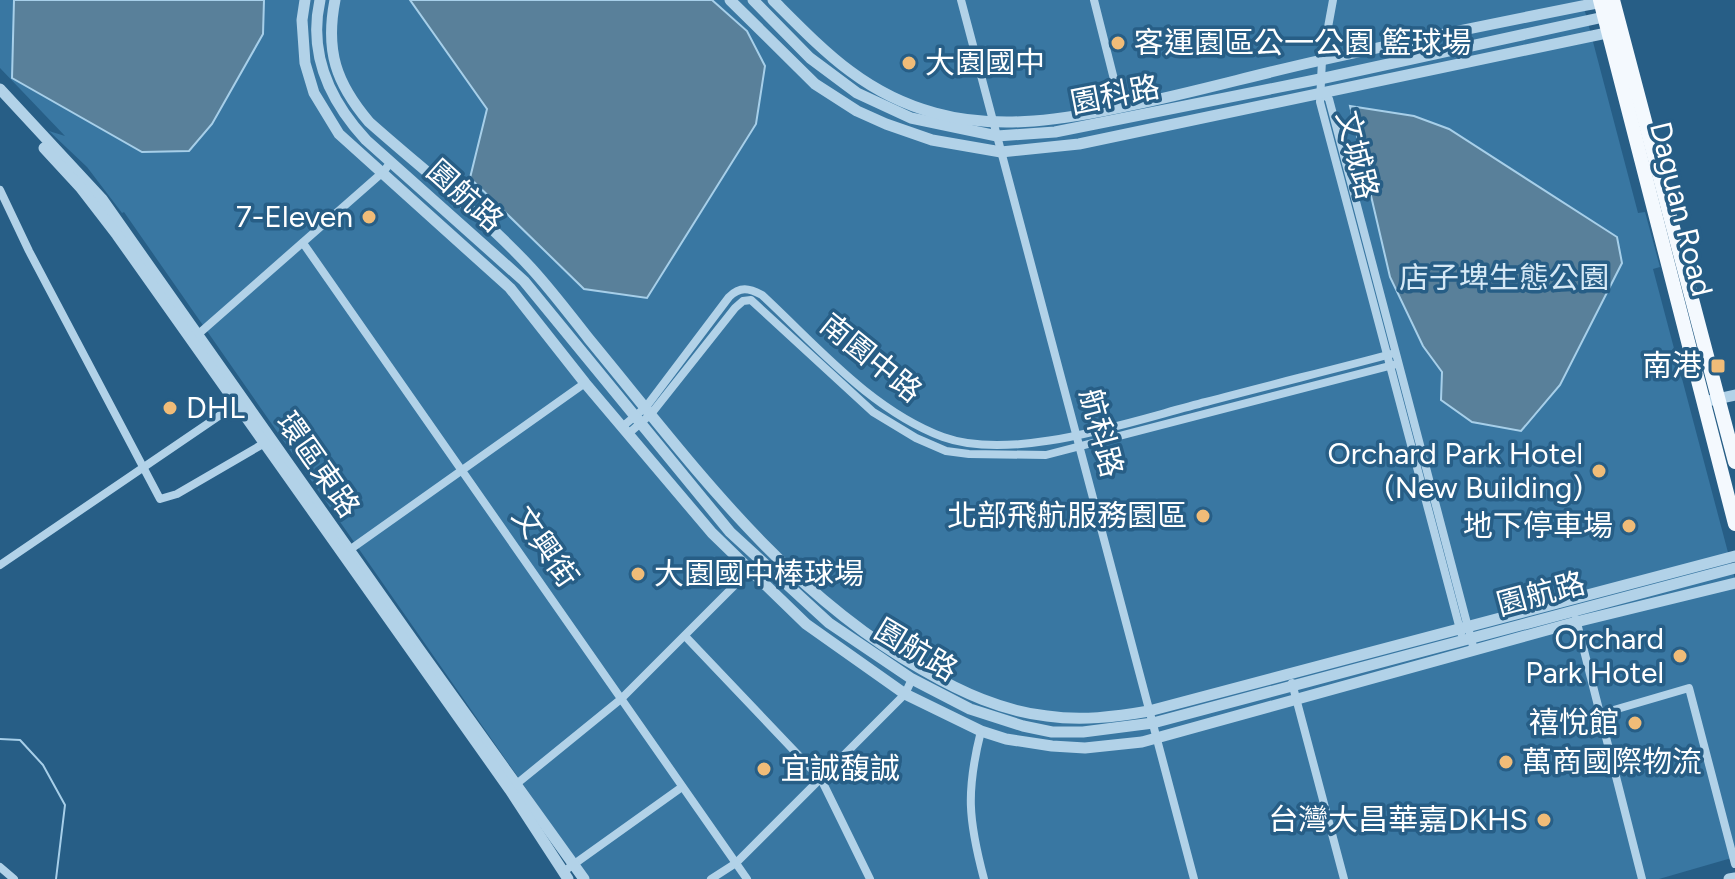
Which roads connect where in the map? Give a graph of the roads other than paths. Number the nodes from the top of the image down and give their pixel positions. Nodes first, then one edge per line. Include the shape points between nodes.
1 (305, 0) edge
2 (320, 0) edge
3 (335, 0) edge
4 (730, 0) edge
5 (753, 0) edge
6 (773, 0) edge
7 (961, 0) edge
8 (1094, 0) edge
9 (1333, 0) edge
10 (1607, 6) edge
11 (1614, 31) junction
12 (1322, 60) junction
13 (1320, 85) junction
14 (0, 89) edge
15 (0, 101) edge
16 (1121, 107) junction
17 (994, 123) junction
18 (997, 136) junction
19 (1001, 152) junction
20 (391, 162) junction
21 (383, 172) junction
22 (0, 190) edge
23 (303, 243) junction
24 (195, 338) junction
25 (1390, 354) junction
26 (1393, 365) junction
27 (585, 383) junction
28 (1735, 395) edge
29 (1719, 398) junction
30 (239, 402) junction
31 (1703, 402) junction
32 (648, 410) junction
33 (638, 420) junction
34 (625, 431) junction
35 (1076, 435) junction
36 (263, 444) junction
37 (1079, 447) junction
38 (1735, 462) edge
39 (143, 467) junction
40 (462, 472) junction
41 (1735, 524) edge
42 (345, 552) junction
43 (1735, 556) edge
44 (0, 565) edge
45 (1735, 568) edge
46 (749, 571) junction
47 (1735, 583) edge
48 (1573, 610) junction
49 (1465, 633) junction
50 (685, 636) junction
51 (1470, 652) junction
52 (1290, 674) junction
53 (912, 679) junction
54 (1294, 687) junction
55 (905, 694) junction
56 (621, 699) junction
57 (1297, 700) junction
58 (1600, 714) junction
59 (1151, 717) junction
60 (981, 731) junction
61 (1156, 738) junction
62 (821, 779) junction
63 (512, 787) junction
64 (682, 787) junction
65 (575, 863) junction
66 (736, 863) junction
67 (1735, 864) edge
68 (0, 867) edge
69 (566, 876) edge
70 (14, 879) edge
71 (584, 879) edge
72 (711, 879) edge
73 (747, 879) edge
74 (870, 879) edge
75 (984, 879) edge
76 (1194, 879) edge
77 (1344, 879) edge
78 (1642, 879) edge

1 - 21 street via 302,37 314,93 339,134
2 - 20 street, 園航路 via 316,39 332,96 347,119
3 - 32 street via 330,39 334,63 352,102 511,248
4 - 19 street via 815,84 857,111 932,140
5 - 18 street, 園科路 via 810,58 857,93 911,118
6 - 17 street via 834,61 879,91 937,114
7 - 17 street, 航科路
8 - 16 street
9 - 12 street
10 - 11 main road, Daguan Road
10 - 12 street
10 - 13 street, 園科路
11 - 13 street
11 - 29 main road, Daguan Road
11 - 31 main road, Daguan Road
12 - 13 street
12 - 16 street
13 - 18 street, 園科路 via 1055,132
13 - 19 street via 1079,144
13 - 25 street, 文城路 via 1329,99
14 - 24 street, 環區東路 via 95,190
15 - 24 street, 環區東路 via 80,187
16 - 17 street via 1060,120
17 - 18 street, 航科路
18 - 19 street, 航科路
19 - 35 street, 航科路
20 - 21 street
20 - 33 street, 園航路 via 524,281
21 - 23 street
21 - 27 street via 510,288
22 - 39 street
23 - 24 street
23 - 40 street, 文興街
24 - 30 street, 環區東路
25 - 26 street, 文城路
25 - 35 street, 南園中路
26 - 37 street, 南園中路
26 - 49 street, 文城路
27 - 34 street
27 - 40 street
28 - 29 street
29 - 31 street
29 - 38 main road, Daguan Road
30 - 36 street, 環區東路
30 - 39 street
30 - 42 street, 環區東路
31 - 41 main road, Daguan Road
32 - 33 street, 南園中路
32 - 35 street, 南園中路 via 729,297 744,289 762,295 857,384 917,426 946,438 977,442 1051,442
32 - 37 street, 南園中路 via 735,308 751,300 873,412 916,438 946,451 993,456 1046,455
32 - 59 street via 737,518 786,567 899,656 959,689 1025,713 1086,719
33 - 34 street, 南園中路
33 - 53 street, 園航路 via 730,532 829,623
34 - 46 street
35 - 37 street, 航科路
36 - 39 street via 164,500
36 - 42 street, 環區東路
37 - 59 street, 航科路
39 - 44 street
40 - 42 street
40 - 56 street, 文興街
42 - 63 street, 環區東路
43 - 48 street
45 - 48 street, 園航路
46 - 50 street
46 - 55 street via 806,624
47 - 48 street
48 - 49 street, 園航路
48 - 51 street
48 - 58 street
49 - 51 street, 文城路
49 - 52 street
49 - 54 street, 園航路
50 - 56 street
50 - 62 street
51 - 57 street
52 - 54 street
52 - 59 street
53 - 55 street
53 - 59 street, 園航路 via 970,709 1052,732 1083,732
54 - 57 street
54 - 59 street, 園航路
55 - 60 street
55 - 62 street
56 - 63 street
56 - 64 street, 文興街
57 - 61 street
57 - 77 street
58 - 67 street via 1689,688
58 - 78 street
59 - 61 street, 航科路
60 - 61 street via 1030,744 1085,748
60 - 75 street via 969,805
61 - 76 street, 航科路
62 - 66 street
62 - 74 street
63 - 65 street, 環區東路
63 - 69 street, 環區東路
64 - 65 street
64 - 66 street, 文興街
65 - 69 street
65 - 71 street, 環區東路
66 - 72 street
66 - 73 street, 文興街
68 - 70 street

